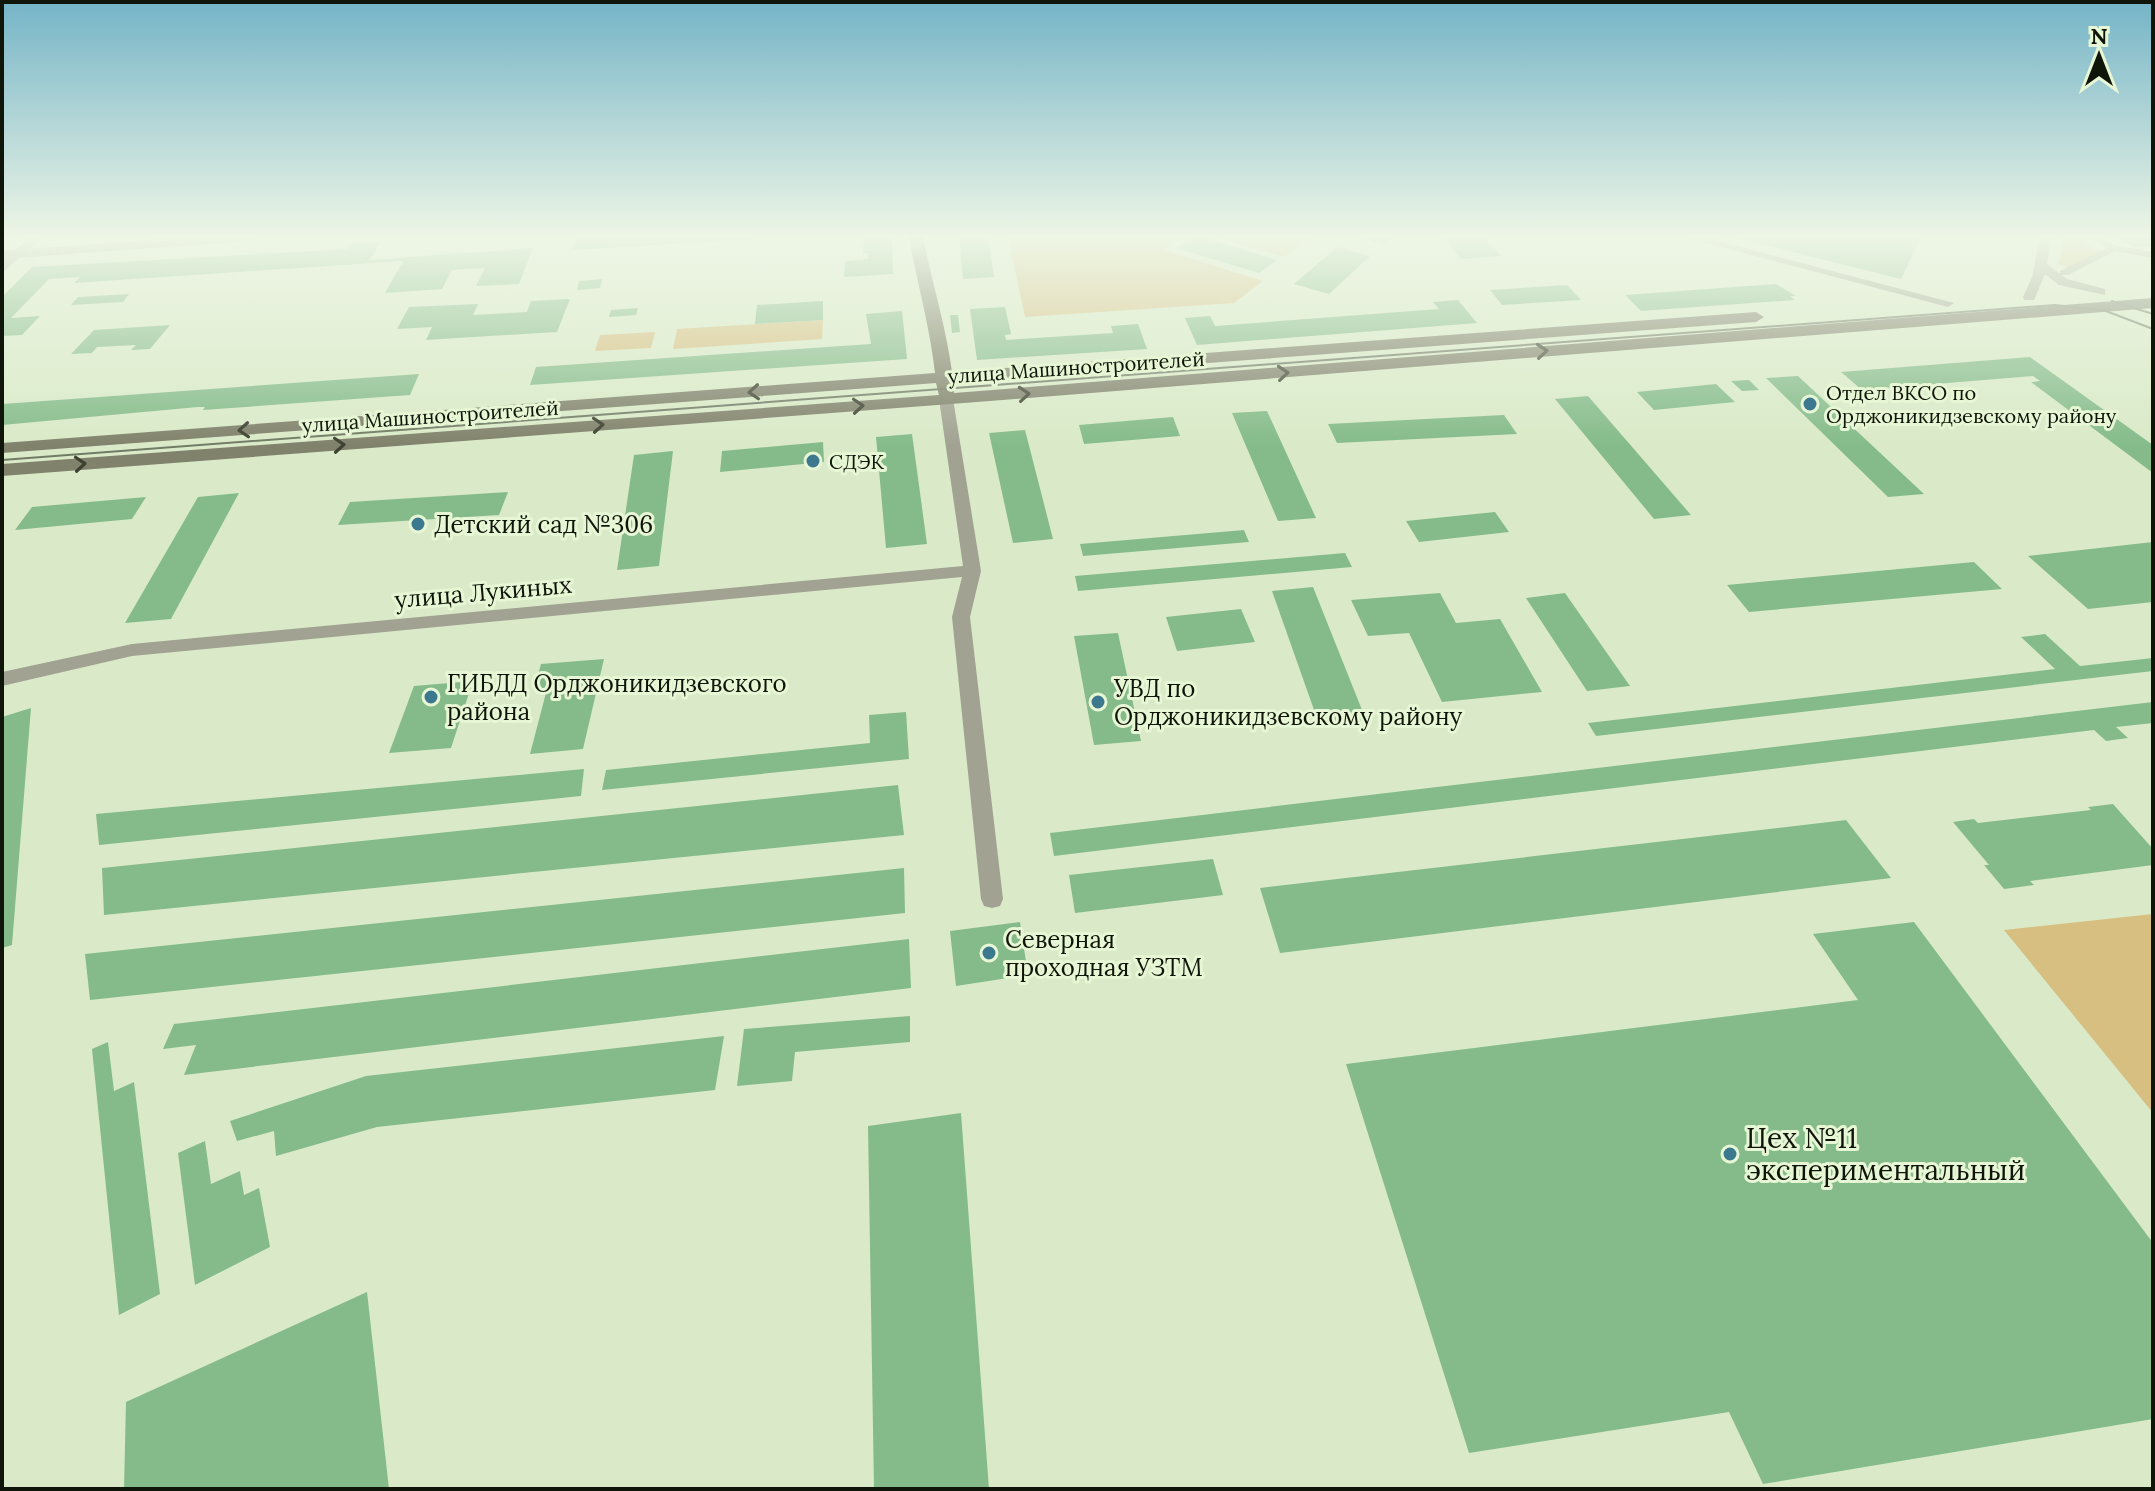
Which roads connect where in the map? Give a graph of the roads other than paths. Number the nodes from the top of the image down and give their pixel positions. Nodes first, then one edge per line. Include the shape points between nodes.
1 (931, 307) edge
2 (1898, 307) edge
3 (2108, 307) edge
4 (1807, 313) dead end
5 (1776, 316) dead end
6 (944, 378) junction
7 (946, 399) junction
8 (2, 448) edge
9 (2, 470) edge
10 (972, 571) junction
11 (2, 679) edge
12 (992, 899) dead end

1 - 6 main road
2 - 4 main road
7 -> 3 main road, улица Машиностроителей
5 - 6 main road, улица Машиностроителей
6 - 7 main road
6 -> 8 main road, улица Машиностроителей
9 -> 7 main road, улица Машиностроителей
7 - 10 street
10 - 11 street, улица Лукиных via 132,650
10 - 12 street via 961,617

